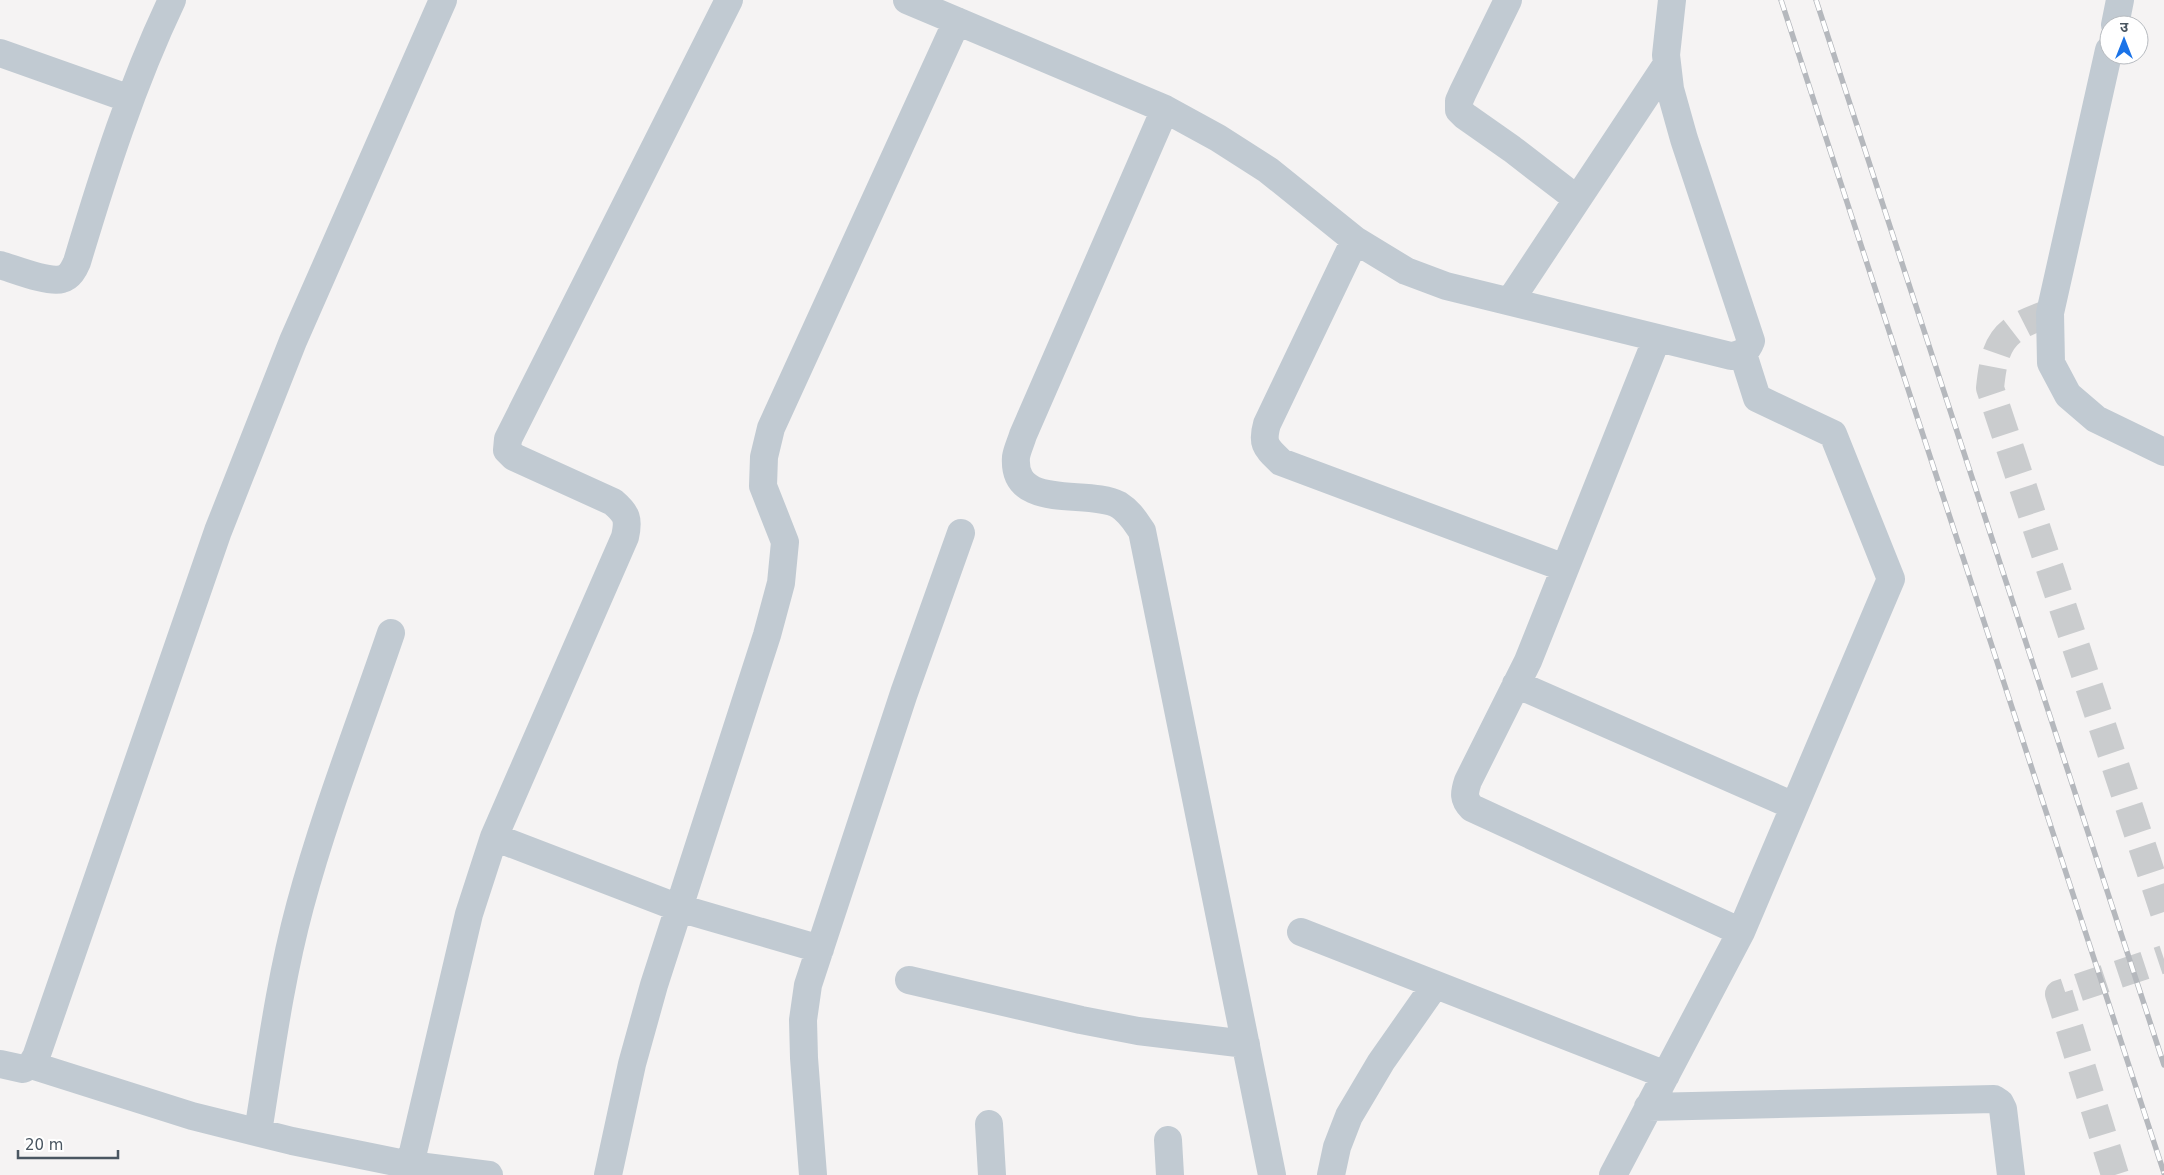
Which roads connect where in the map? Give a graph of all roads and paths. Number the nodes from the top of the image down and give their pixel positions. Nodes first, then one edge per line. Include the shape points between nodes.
1 (172, 0) edge
2 (443, 0) edge
3 (729, 0) edge
4 (907, 0) edge
5 (1508, 0) edge
6 (1672, 0) edge
7 (2120, 0) edge
8 (2117, 15) edge
9 (957, 21) junction
10 (0, 53) edge
11 (1667, 64) junction
12 (2106, 65) edge
13 (130, 99) junction
14 (1165, 109) junction
15 (1577, 199) junction
16 (1355, 240) junction
17 (0, 265) edge
18 (1510, 301) junction
19 (1657, 338) junction
20 (1743, 354) junction
21 (2164, 452) edge
22 (962, 533) dead end
23 (1565, 568) junction
24 (391, 633) dead end
25 (1516, 684) junction
26 (1794, 806) junction
27 (494, 836) junction
28 (679, 908) junction
29 (1301, 932) dead end
30 (1740, 932) junction
31 (820, 949) junction
32 (909, 980) dead end
33 (1435, 985) junction
34 (1246, 1044) junction
35 (0, 1064) edge
36 (31, 1065) junction
37 (1666, 1076) junction
38 (1648, 1107) junction
39 (989, 1124) dead end
40 (258, 1132) junction
41 (1168, 1140) dead end
42 (410, 1165) junction
43 (489, 1175) edge
44 (608, 1175) edge
45 (813, 1175) edge
46 (992, 1175) edge
47 (1170, 1175) edge
48 (1272, 1175) edge
49 (1331, 1175) edge
50 (1613, 1175) edge
51 (2011, 1175) edge

1 - 13 street via 148,50
2 - 36 street via 293,341 218,531
3 - 27 street via 508,439 508,450 514,457 613,502 624,512 628,524
4 - 9 street
5 - 15 street via 1463,92 1459,110
6 - 11 street
7 - 8 street
9 - 14 street
9 - 28 street via 771,428 764,457 763,486 785,542 781,582 768,635
10 - 13 street
11 - 15 street
11 - 20 street via 1684,139 1751,341
12 - 21 street via 2050,313 2051,363 2068,395 2096,419
13 - 17 street via 72,272 63,279 54,280
14 - 16 street via 1268,170
14 - 34 street via 1022,435 1016,457 1018,472 1026,486 1039,494 1101,499 1118,505 1130,513 1142,531
15 - 18 street
16 - 18 street via 1406,271 1446,286
16 - 23 street via 1267,424 1263,437 1266,447 1281,462
18 - 19 street
19 - 20 street via 1731,356
19 - 23 street
20 - 26 street via 1757,398 1833,434 1891,579
22 - 31 street via 904,693
23 - 25 street
24 - 40 street via 312,862 300,907 286,962
25 - 26 street
25 - 30 street via 1468,781 1465,801 1472,808
26 - 30 street
27 - 28 street
27 - 42 street via 469,914
28 - 31 street
28 - 44 street via 632,1064
29 - 33 street
30 - 37 street
31 - 45 street via 808,985 803,1020
32 - 34 street via 1138,1031
33 - 37 street
33 - 49 street via 1348,1116
34 - 48 street
35 - 36 street via 23,1069
36 - 40 street via 192,1116
37 - 38 street
38 - 50 street
38 - 51 street via 1994,1099 2002,1109
39 - 46 street
40 - 42 street
41 - 47 street
42 - 43 street

